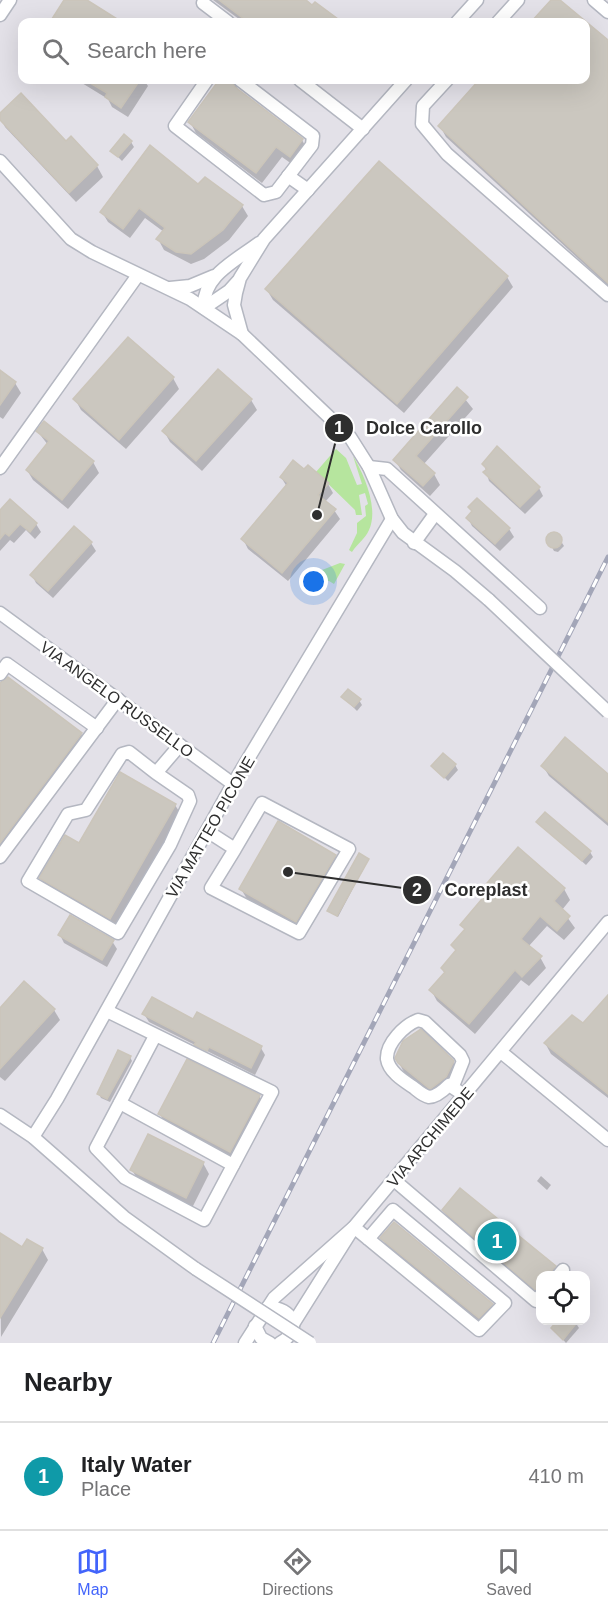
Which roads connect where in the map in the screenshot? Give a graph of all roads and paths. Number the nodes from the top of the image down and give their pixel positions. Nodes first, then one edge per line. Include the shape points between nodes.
1 (10, 0) edge
2 (477, 0) edge
3 (518, 0) edge
4 (594, 0) edge
5 (203, 3) dead end
6 (608, 12) edge
7 (0, 15) edge
8 (223, 18) edge
9 (461, 18) edge
10 (502, 18) edge
11 (204, 84) edge
12 (245, 84) edge
13 (305, 84) edge
14 (402, 84) edge
15 (443, 84) edge
16 (363, 129) junction
17 (0, 161) edge
18 (288, 176) junction
19 (308, 190) junction
20 (264, 239) junction
21 (217, 274) junction
22 (138, 275) junction
23 (240, 278) junction
24 (170, 288) junction
25 (608, 295) edge
26 (204, 308) junction
27 (242, 334) junction
28 (369, 467) junction
29 (0, 468) edge
30 (435, 514) junction
31 (392, 519) junction
32 (414, 543) junction
33 (540, 608) dead end
34 (0, 613) edge
35 (0, 674) edge
36 (118, 699) junction
37 (608, 712) edge
38 (97, 728) junction
39 (180, 745) junction
40 (156, 773) junction
41 (233, 784) junction
42 (207, 831) junction
43 (235, 849) junction
44 (0, 857) edge
45 (608, 922) edge
46 (107, 1011) junction
47 (155, 1036) junction
48 (501, 1052) junction
49 (453, 1086) junction
50 (464, 1095) junction
51 (120, 1103) junction
52 (0, 1115) edge
53 (33, 1137) junction
54 (608, 1140) edge
55 (233, 1165) junction
56 (394, 1180) junction
57 (354, 1227) junction
58 (368, 1239) junction
59 (536, 1301) edge
60 (268, 1307) junction
61 (293, 1324) junction
62 (255, 1326) junction
63 (268, 1342) edge
64 (282, 1342) edge
65 (247, 1343) edge
66 (310, 1343) edge

1 - 7 street
2 - 9 street
3 - 10 street
4 - 6 street
5 - 8 street
11 - 18 street via 176,122 178,131 264,195 276,192
12 - 18 street via 311,132 312,145
13 - 16 street
14 - 16 street
15 - 25 street via 423,106 422,124 447,154
16 - 19 street
17 - 22 street via 71,239
18 - 19 street
19 - 20 street
20 - 21 street
20 - 23 street
21 - 24 street via 205,282
21 - 26 street via 204,295
22 - 24 street
22 - 29 street
23 - 26 street
23 - 27 street via 234,305
24 - 26 street
26 - 27 street
27 - 28 street via 350,437
28 - 30 street via 387,469
28 - 31 street
30 - 32 street
30 - 33 street
31 - 32 street
31 - 41 street, VIA MATTEO PICONE
32 - 37 street, bridge via 489,600
34 - 36 street, VIA ANGELO RUSSELLO
35 - 38 street via 7,664
36 - 38 street
36 - 39 street, VIA ANGELO RUSSELLO
38 - 44 street
39 - 40 street
39 - 41 street, VIA ANGELO RUSSELLO
40 - 40 street via 188,795 190,801 170,845 118,933 28,882 68,814 86,810 122,754 129,752
41 - 42 street, VIA MATTEO PICONE
42 - 43 street
42 - 46 street, VIA MATTEO PICONE
43 - 43 street via 211,888 299,933 349,849 262,803
45 - 48 street, VIA ARCHIMEDE
46 - 47 street
46 - 53 street, VIA MATTEO PICONE
47 - 51 street
47 - 55 street via 272,1092
48 - 50 street, VIA ARCHIMEDE
48 - 54 street
49 - 49 street via 425,1096 391,1068 389,1052 410,1023 424,1022 460,1055 463,1061
49 - 50 street
50 - 56 street, VIA ARCHIMEDE
51 - 55 street
51 - 55 street via 96,1148 125,1178 204,1220
52 - 53 street
53 - 66 street, bridge via 124,1217
56 - 57 street, VIA ARCHIMEDE
56 - 59 street
57 - 58 street
57 - 60 street, VIA ARCHIMEDE
57 - 61 street
58 - 58 street via 479,1330 505,1303 393,1210
60 - 61 street via 283,1309
60 - 62 street, VIA ARCHIMEDE
61 - 64 street
62 - 63 street
62 - 65 street, VIA ARCHIMEDE
63 - 65 street

